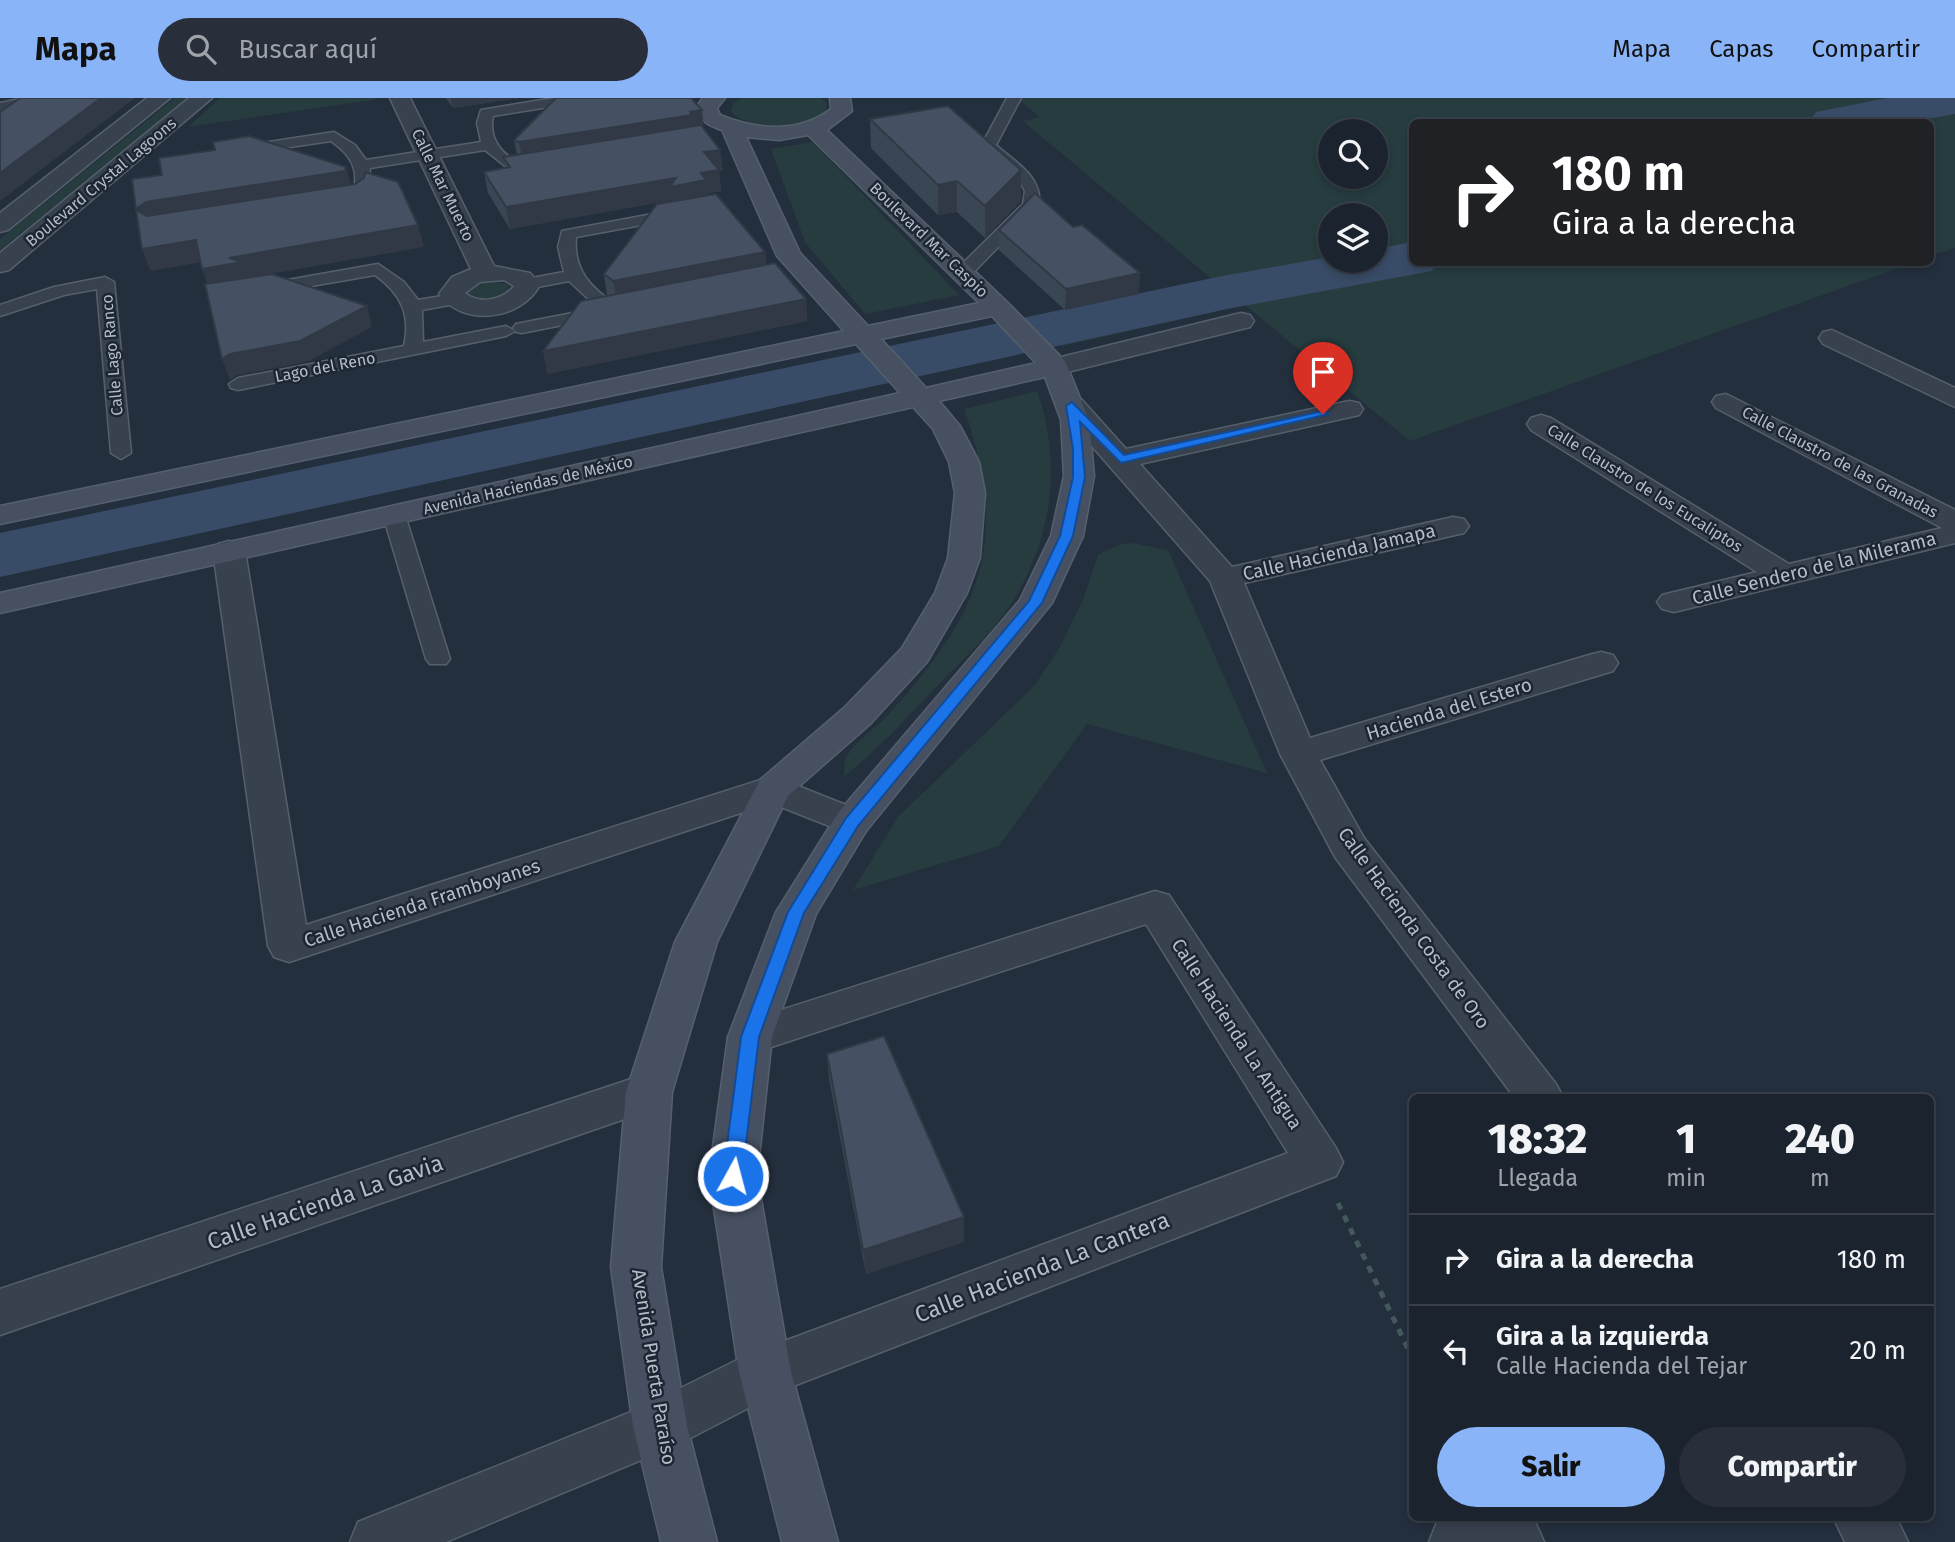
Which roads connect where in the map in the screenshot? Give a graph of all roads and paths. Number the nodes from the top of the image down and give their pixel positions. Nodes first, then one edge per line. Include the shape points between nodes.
1 (160, 98) edge
2 (202, 98) edge
3 (400, 98) edge
4 (580, 98) edge
5 (1014, 98) edge
6 (31, 101) edge
7 (707, 101) edge
8 (846, 102) edge
9 (0, 107) edge
10 (813, 128) junction
11 (732, 129) junction
12 (488, 145) junction
13 (230, 152) edge
14 (429, 154) junction
15 (363, 165) junction
16 (526, 169) joint
17 (493, 175) edge
18 (332, 201) edge
19 (696, 211) edge
20 (0, 225) edge
21 (0, 265) edge
22 (963, 273) junction
23 (486, 274) junction
24 (573, 275) junction
25 (527, 284) junction
26 (242, 293) edge
27 (454, 299) junction
28 (413, 306) junction
29 (998, 307) junction
30 (0, 311) edge
31 (1241, 321) dead end
32 (1832, 338) dead end
33 (868, 342) junction
34 (412, 349) junction
35 (1049, 360) junction
36 (238, 384) dead end
37 (913, 391) junction
38 (1955, 399) edge
39 (1726, 402) dead end
40 (1072, 406) junction
41 (1349, 408) dead end
42 (1541, 424) dead end
43 (121, 453) dead end
44 (1121, 459) junction
45 (0, 515) edge
46 (394, 515) junction
47 (1955, 522) edge
48 (1453, 526) dead end
49 (1955, 534) edge
50 (229, 551) junction
51 (1784, 575) junction
52 (1225, 578) junction
53 (1674, 602) dead end
54 (0, 603) edge
55 (438, 659) dead end
56 (1601, 663) dead end
57 (1298, 754) junction
58 (773, 789) junction
59 (852, 822) junction
60 (750, 1037) junction
61 (649, 1092) junction
62 (1538, 1094) edge
63 (1319, 1163) junction
64 (0, 1312) edge
65 (1409, 1351) edge
66 (765, 1373) junction
67 (660, 1426) junction
68 (1864, 1521) edge
69 (379, 1542) edge
70 (689, 1542) edge
71 (810, 1542) edge
72 (1457, 1542) edge
73 (1516, 1542) edge
74 (1880, 1542) edge

1 - 20 street, Boulevard Crystal Lagoons
2 - 21 street, Boulevard Crystal Lagoons
3 - 14 street, Calle Mar Muerto
4 - 12 lane via 486,113
5 - 22 lane via 988,146 1029,183 1031,205
6 - 9 lane
7 - 11 street via 711,120
8 - 10 street via 832,120
10 - 11 street via 767,133
10 - 22 street, Boulevard Mar Caspio
11 - 33 street via 789,256
12 - 14 lane
12 - 16 lane
13 - 15 lane via 334,136
14 - 15 lane
14 - 23 street, Calle Mar Muerto
15 - 18 lane via 360,197
16 - 17 lane
19 - 24 lane via 568,234 565,248
22 - 29 street, Boulevard Mar Caspio
23 - 25 street via 516,275
23 - 27 street via 459,283
24 - 25 lane
24 - 34 lane, Lago del Reno via 590,294 619,309
25 - 27 street via 517,299 498,305 471,306
26 - 28 lane via 378,269 400,286
27 - 28 lane
28 - 34 lane via 417,321
29 - 33 street
29 - 35 street, Boulevard Mar Caspio
30 - 43 lane, Calle Lago Ranco via 105,282
31 - 35 street
32 - 38 street
33 - 37 street
33 - 45 street
34 - 36 lane, Lago del Reno
35 - 37 street, Avenida Haciendas de México
35 - 40 street
37 - 46 street, Avenida Haciendas de México
37 - 58 street, Avenida Puerta Paraíso via 946,426 964,462 970,492 964,558 951,593 922,644 889,685
39 - 47 street, Calle Claustro de las Granadas
40 - 44 street, Calle Hacienda Costa de Oro
40 - 59 street via 1079,449 1075,506 1067,536 1035,603
41 - 44 street
42 - 51 street, Calle Claustro de los Eucaliptos
44 - 52 street, Calle Hacienda Costa de Oro
46 - 50 street, Avenida Haciendas de México
46 - 55 lane
48 - 52 street, Calle Hacienda Jamapa
49 - 51 street, Calle Sendero de la Milerama
50 - 54 street, Avenida Haciendas de México
50 - 58 street, Calle Hacienda Framboyanes via 289,946
51 - 53 street, Calle Sendero de la Milerama
52 - 57 street, Calle Hacienda Costa de Oro
56 - 57 street, Hacienda del Estero
57 - 62 street, Calle Hacienda Costa de Oro via 1349,847
58 - 59 street
58 - 61 street, Avenida Puerta Paraíso via 696,942
59 - 60 street via 796,912
60 - 63 street, Calle Hacienda La Antigua via 1155,906
60 - 66 street via 733,1176
61 - 64 street, Calle Hacienda La Gavia
61 - 67 street, Avenida Puerta Paraíso via 636,1267
63 - 65 path
63 - 66 street, Calle Hacienda La Cantera
66 - 67 street
66 - 71 street
67 - 69 street
67 - 70 street, Avenida Puerta Paraíso
68 - 74 street
72 - 73 street via 1503,1522

